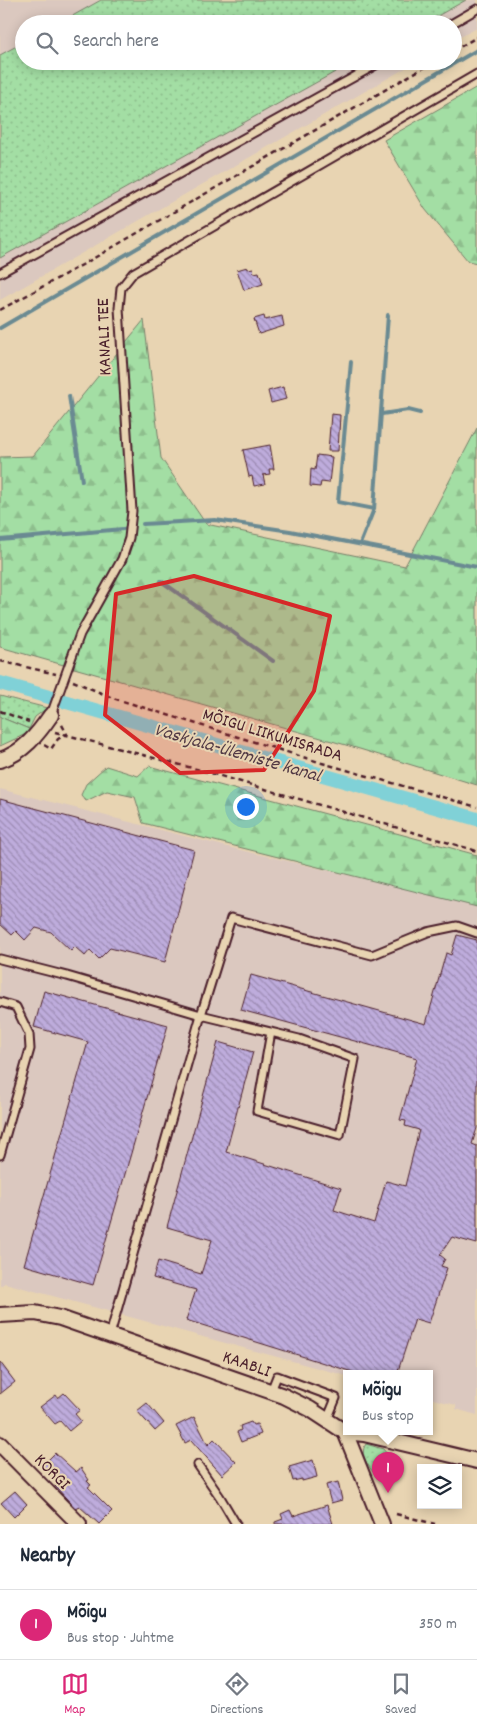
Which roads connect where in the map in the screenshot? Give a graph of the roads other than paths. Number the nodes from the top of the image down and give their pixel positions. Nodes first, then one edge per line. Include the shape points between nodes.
1 (477, 9) edge
2 (462, 18) edge
3 (367, 70) edge
4 (477, 74) edge
5 (0, 273) edge
6 (51, 715) joint
7 (0, 760) edge
8 (477, 932) edge
9 (0, 959) edge
10 (0, 1002) edge
11 (201, 1015) junction
12 (271, 1032) junction
13 (0, 1155) edge
14 (0, 1315) edge
15 (110, 1335) junction
16 (271, 1391) junction
17 (328, 1420) junction
18 (343, 1431) edge
19 (346, 1435) edge
20 (363, 1435) edge
21 (0, 1444) edge
22 (477, 1462) edge
23 (198, 1465) dead end
24 (79, 1524) edge
25 (236, 1524) edge
26 (382, 1524) edge

1 - 2 lane
3 - 5 lane
4 - 6 lane, KANALI TEE via 133,273 120,288 132,511 129,538 122,559 80,634
6 - 7 street, KANALI TEE via 42,729 20,750
8 - 11 lane via 457,926 428,932 372,955 231,918
9 - 11 lane
10 - 13 lane via 16,1007 28,1034 30,1049
11 - 12 lane
11 - 15 lane
12 - 12 lane via 298,1038 355,1059 340,1135 257,1111
14 - 15 street, KAABLI via 35,1313
15 - 16 street, KAABLI
16 - 17 street, KAABLI
16 - 17 lane via 277,1376 336,1398
17 - 18 street, KAABLI
19 - 26 street
20 - 22 street, KAABLI
21 - 24 street, KORGI
23 - 25 lane

